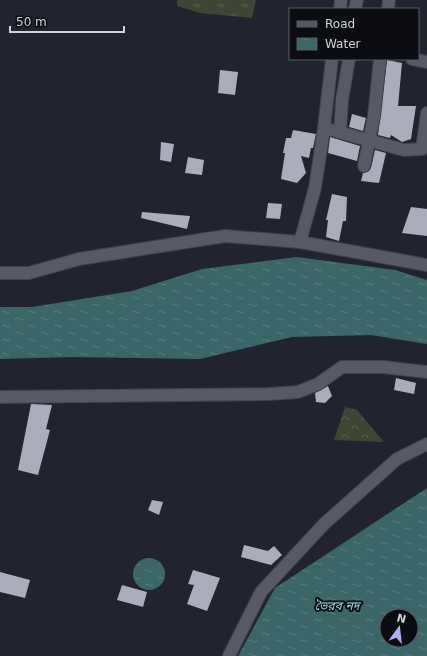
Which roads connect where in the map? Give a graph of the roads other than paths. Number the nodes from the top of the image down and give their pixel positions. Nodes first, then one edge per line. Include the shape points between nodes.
1 (332, 60) edge
2 (349, 60) edge
3 (380, 60) edge
4 (417, 60) edge
5 (427, 62) edge
6 (427, 113) edge
7 (324, 128) junction
8 (340, 132) junction
9 (368, 139) junction
10 (364, 166) dead end
11 (300, 242) junction
12 (427, 265) edge
13 (0, 273) edge
14 (427, 372) edge
15 (0, 397) edge
16 (427, 444) edge
17 (229, 656) edge

1 - 7 street
2 - 8 street
3 - 9 street via 374,116
4 - 5 street
6 - 9 street via 422,149 404,150
7 - 8 street
7 - 11 street via 315,188
8 - 9 street
9 - 10 street
11 - 12 street
11 - 13 street via 225,236 79,259 29,273
14 - 15 street via 383,367 342,367 318,384 298,392
16 - 17 street via 397,459 324,524 261,592

